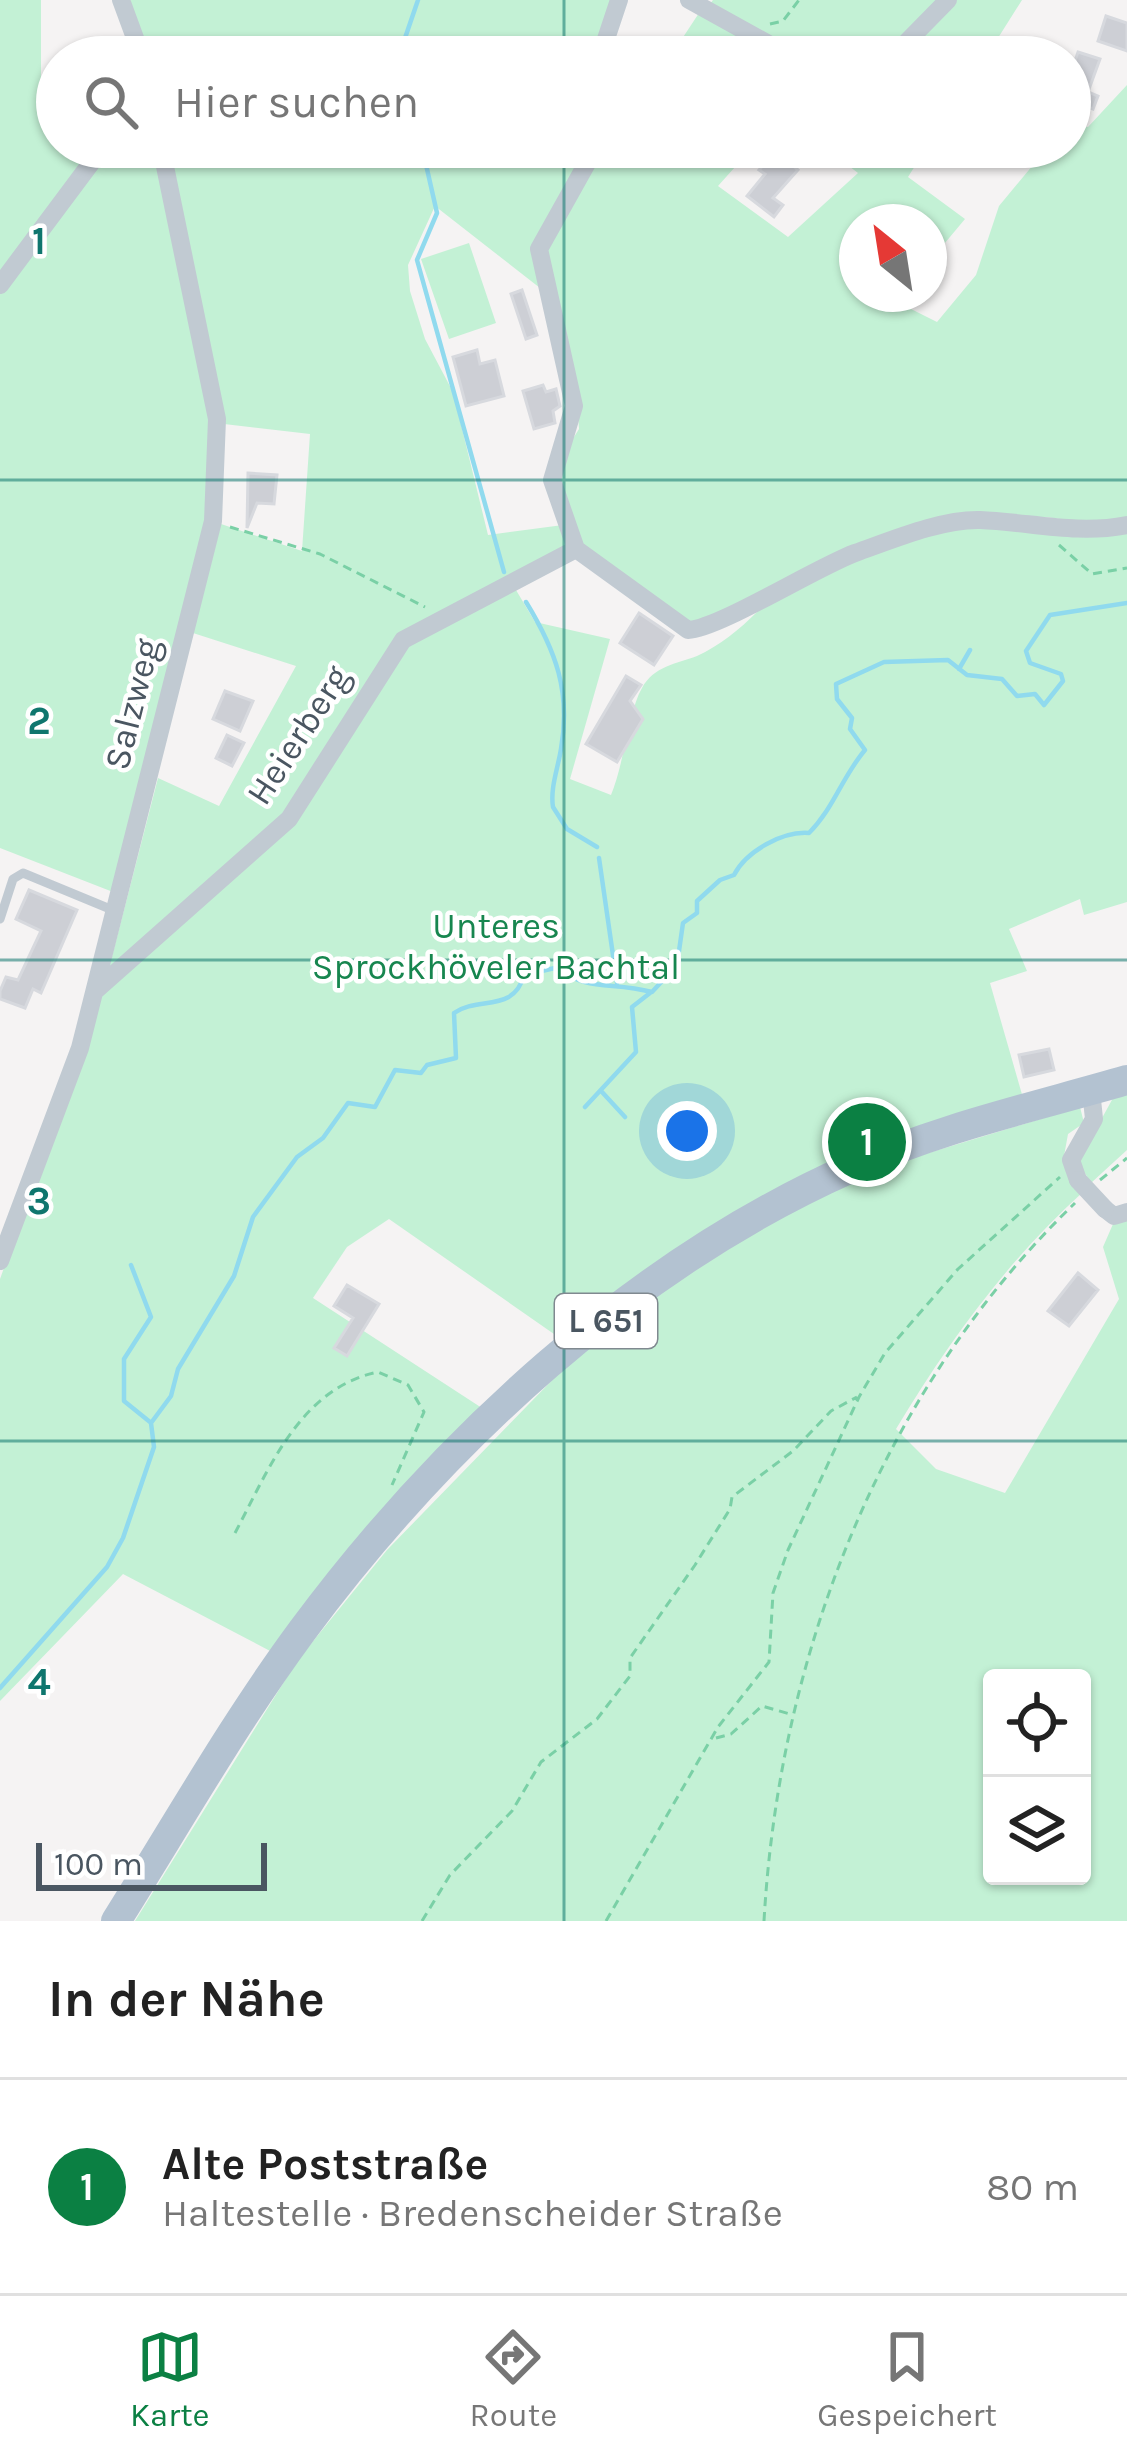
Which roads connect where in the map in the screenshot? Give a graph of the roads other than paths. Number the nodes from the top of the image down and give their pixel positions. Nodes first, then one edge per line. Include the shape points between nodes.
1 (122, 0) edge
2 (619, 0) edge
3 (689, 0) edge
4 (948, 0) edge
5 (135, 36) edge
6 (607, 36) edge
7 (753, 36) edge
8 (913, 36) edge
9 (87, 168) edge
10 (162, 168) edge
11 (584, 168) edge
12 (0, 285) edge
13 (1127, 525) edge
14 (576, 549) junction
15 (115, 911) junction
16 (0, 919) edge
17 (95, 991) junction
18 (1127, 1080) edge
19 (1091, 1090) junction
20 (1127, 1212) edge
21 (0, 1261) edge
22 (116, 1921) edge

1 - 5 street
2 - 6 street
3 - 7 street
4 - 8 street
9 - 12 street
10 - 15 street, Salzweg via 217,419 213,521
11 - 14 street via 539,249 574,406 552,480
13 - 14 street via 1049,529 982,520 933,529 802,574 709,627 688,630
14 - 17 street, Heierberg via 403,640 289,819
15 - 16 lane via 23,872
15 - 17 street, Salzweg
17 - 21 street, Salzweg
18 - 19 main road, L 651
19 - 20 street, bridge via 1094,1119 1072,1153 1080,1183 1114,1216
19 - 22 main road, L 651 via 906,1144 816,1184 710,1244 530,1382 396,1518 299,1634

